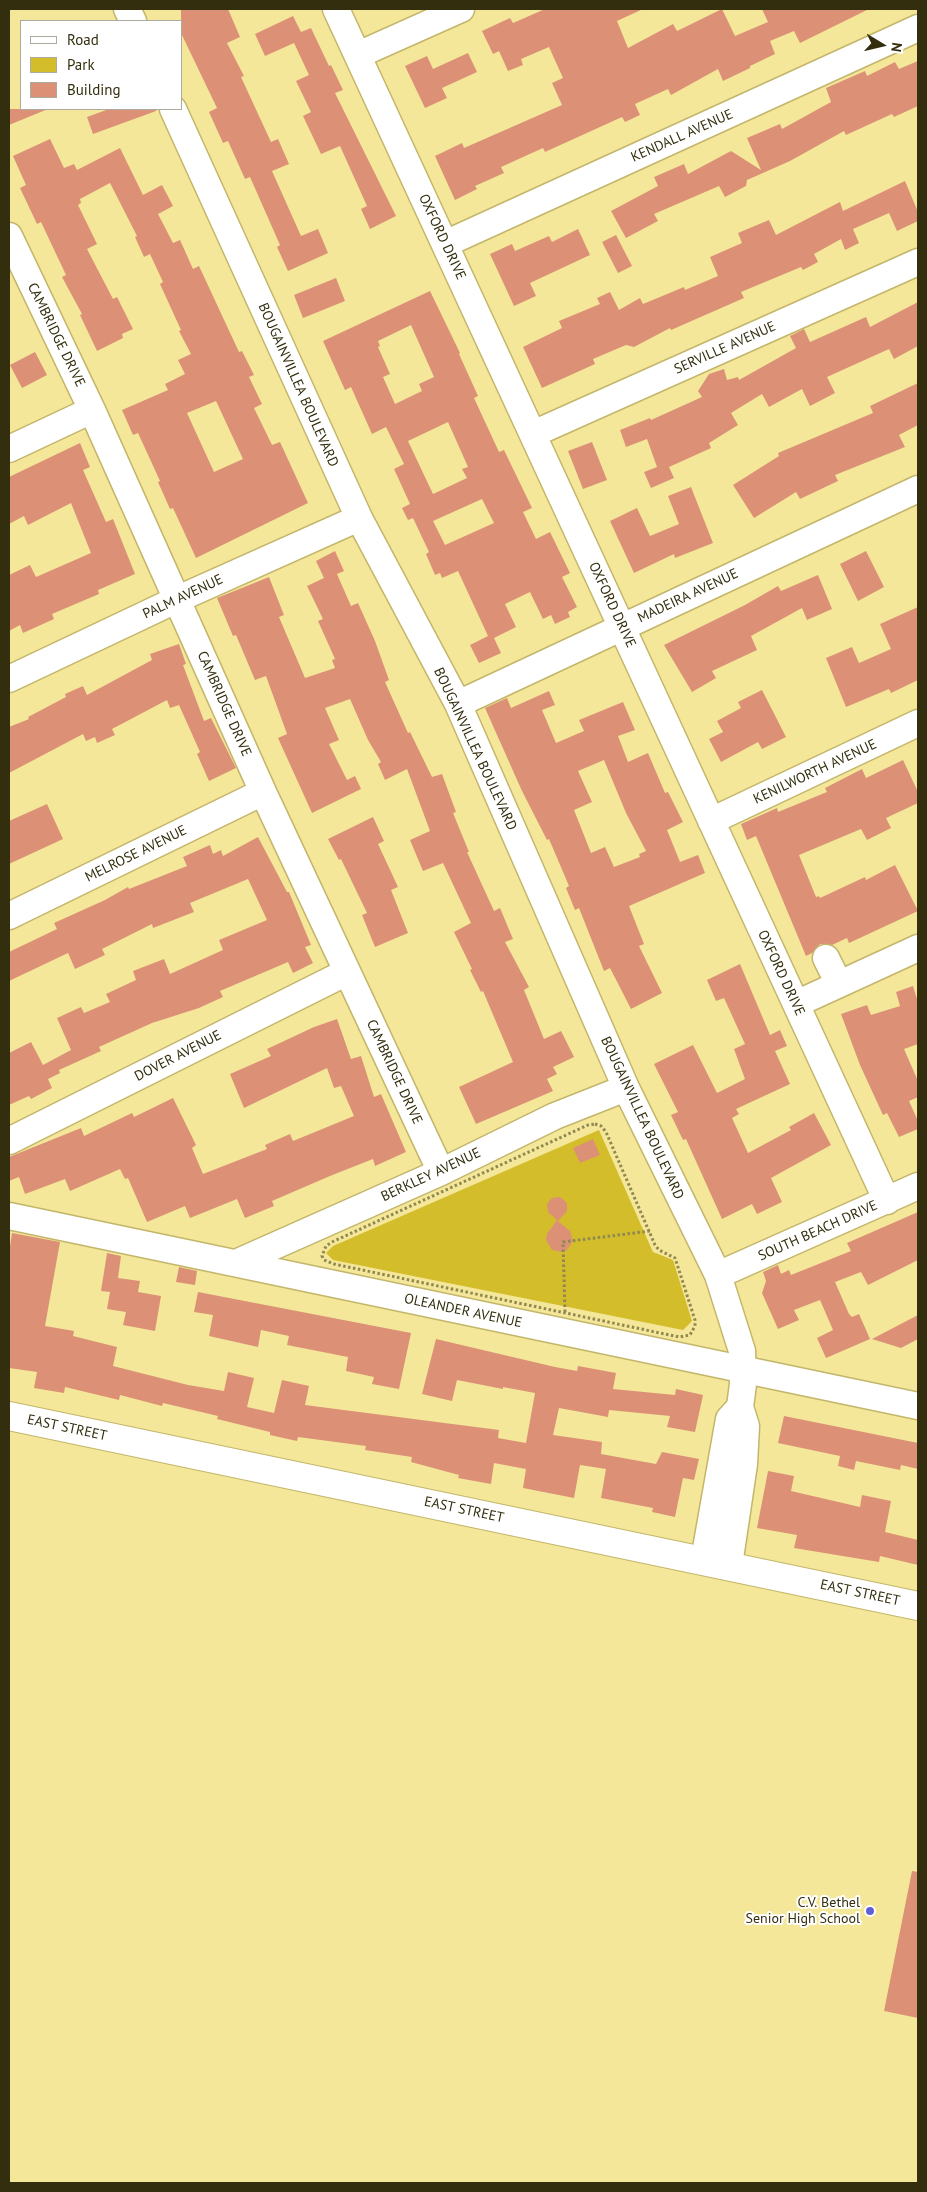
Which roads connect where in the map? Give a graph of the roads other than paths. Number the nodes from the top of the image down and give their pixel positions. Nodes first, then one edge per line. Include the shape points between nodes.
1 (336, 9) edge
2 (461, 9) edge
3 (918, 28) edge
4 (358, 55) junction
5 (172, 110) edge
6 (9, 236) edge
7 (445, 244) junction
8 (918, 262) edge
9 (92, 410) junction
10 (533, 434) junction
11 (9, 449) edge
12 (918, 489) edge
13 (358, 518) junction
14 (178, 599) junction
15 (622, 626) junction
16 (9, 679) edge
17 (458, 704) junction
18 (918, 723) edge
19 (264, 792) junction
20 (712, 821) junction
21 (9, 916) edge
22 (918, 948) edge
23 (826, 958) dead end
24 (348, 972) junction
25 (839, 984) junction
26 (796, 1004) junction
27 (626, 1088) junction
28 (9, 1141) edge
29 (441, 1172) junction
30 (918, 1186) edge
31 (887, 1201) junction
32 (9, 1216) edge
33 (236, 1263) junction
34 (718, 1275) junction
35 (743, 1370) junction
36 (918, 1390) edge
37 (907, 1403) edge
38 (9, 1416) edge
39 (717, 1562) junction
40 (918, 1606) edge

1 - 4 street, OXFORD DRIVE
2 - 4 street
3 - 7 street, KENDALL AVENUE
4 - 7 street, OXFORD DRIVE
5 - 13 street, BOUGAINVILLEA BOULEVARD
6 - 9 street, CAMBRIDGE DRIVE
7 - 10 street, OXFORD DRIVE
8 - 10 street, SERVILLE AVENUE
9 - 11 street
9 - 14 street, CAMBRIDGE DRIVE
10 - 15 street, OXFORD DRIVE
12 - 15 street, MADEIRA AVENUE
13 - 14 street, PALM AVENUE
13 - 17 street, BOUGAINVILLEA BOULEVARD
14 - 16 street, PALM AVENUE
14 - 19 street, CAMBRIDGE DRIVE
15 - 17 street, MADEIRA AVENUE
15 - 20 street, OXFORD DRIVE
17 - 27 street, BOUGAINVILLEA BOULEVARD
18 - 20 street, KENILWORTH AVENUE
19 - 21 street, MELROSE AVENUE
19 - 24 street, CAMBRIDGE DRIVE
20 - 26 street, OXFORD DRIVE
22 - 25 street
23 - 25 street
24 - 28 street, DOVER AVENUE
24 - 29 street, CAMBRIDGE DRIVE
25 - 26 street
26 - 31 street, OXFORD DRIVE
27 - 29 street, BERKLEY AVENUE via 555,1116
27 - 34 street, BOUGAINVILLEA BOULEVARD
29 - 33 street, BERKLEY AVENUE
30 - 31 street, SOUTH BEACH DRIVE
31 - 34 street, SOUTH BEACH DRIVE
32 - 33 street, OLEANDER AVENUE
33 - 35 street, OLEANDER AVENUE
34 - 35 street, BOUGAINVILLEA BOULEVARD via 742,1351
35 - 37 street, OLEANDER AVENUE
35 - 39 street, BOUGAINVILLEA BOULEVARD via 740,1407 746,1426 744,1464
36 - 37 street
38 - 39 main road, EAST STREET
39 - 40 main road, EAST STREET

